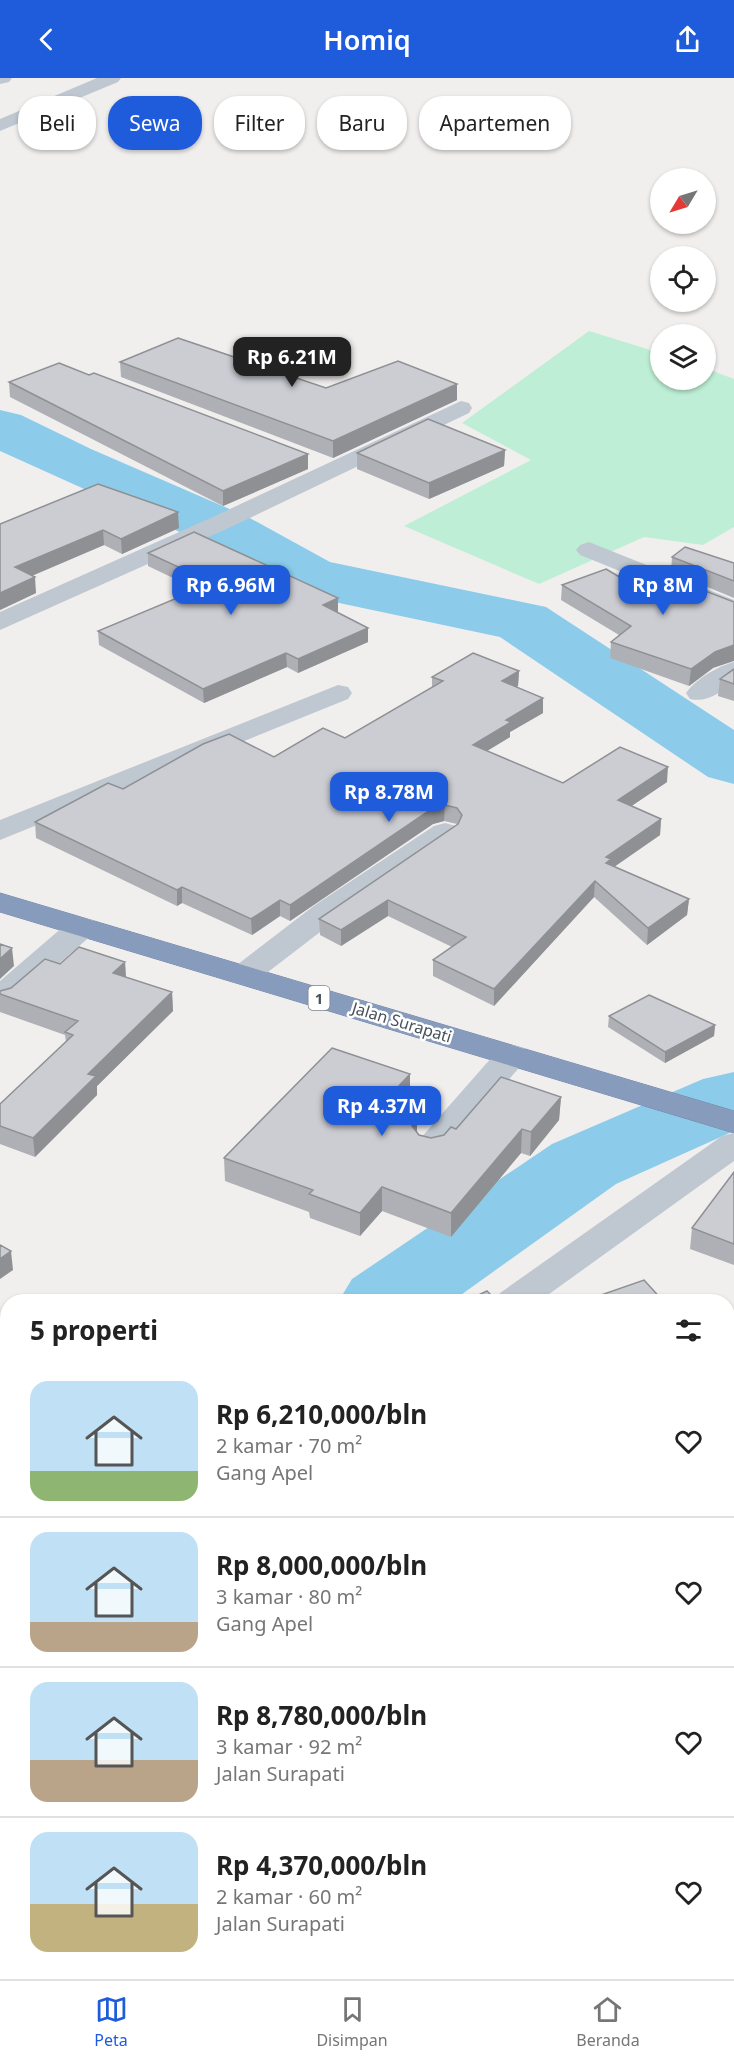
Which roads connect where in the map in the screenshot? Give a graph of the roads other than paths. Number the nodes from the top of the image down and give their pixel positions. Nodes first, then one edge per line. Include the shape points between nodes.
1 (112, 78) edge
2 (0, 126) edge
3 (461, 408) dead end
4 (589, 550) dead end
5 (0, 595) edge
6 (28, 608) junction
7 (734, 609) edge
8 (0, 622) edge
9 (734, 670) edge
10 (338, 693) dead end
11 (700, 693) dead end
12 (0, 831) edge
13 (445, 832) edge
14 (0, 902) edge
15 (82, 927) junction
16 (244, 975) junction
17 (0, 998) edge
18 (512, 1055) junction
19 (733, 1129) edge
20 (431, 1148) edge
21 (523, 1294) edge

1 - 2 street
3 - 6 street via 322,464 224,521
4 - 7 street
5 - 6 street
6 - 8 street
9 - 11 street
10 - 12 street
13 - 16 street via 326,912
14 - 15 highway, Jalan Surapati / 1
15 - 16 highway, Jalan Surapati / 1
15 - 17 street
16 - 18 highway, Jalan Surapati / 1
18 - 19 highway, Jalan Surapati / 1 via 637,1093
18 - 20 street
19 - 21 street

